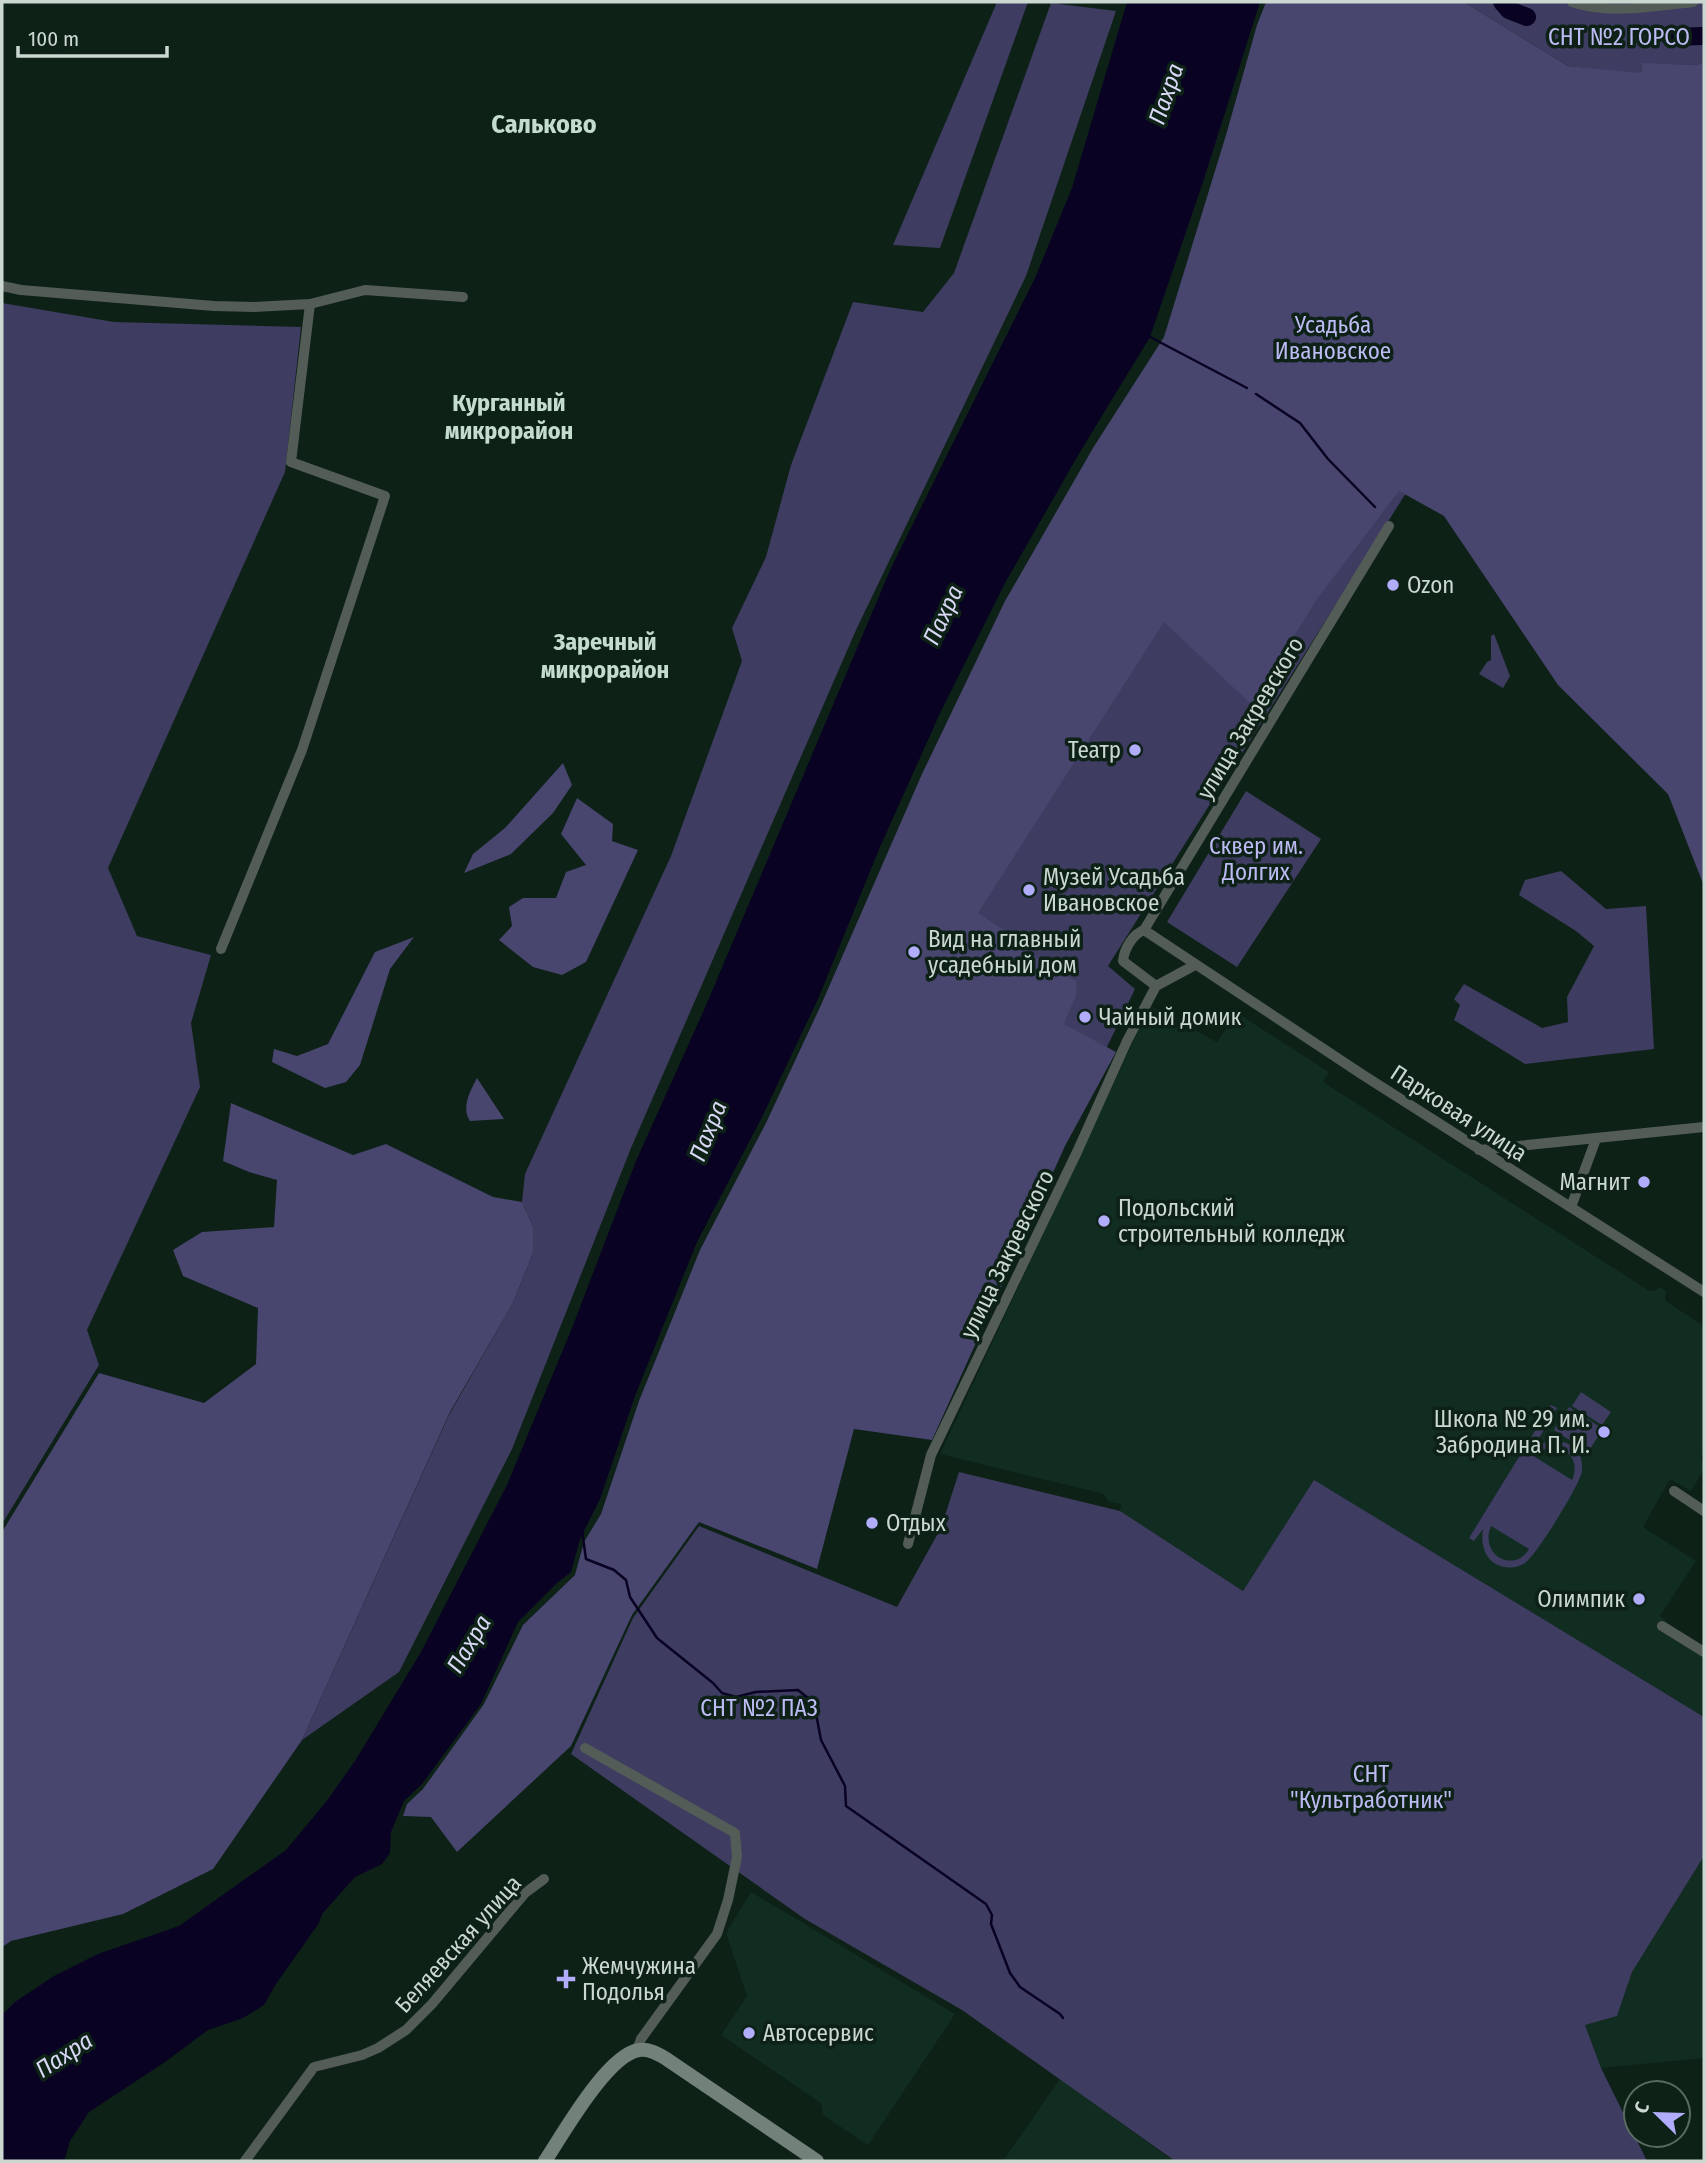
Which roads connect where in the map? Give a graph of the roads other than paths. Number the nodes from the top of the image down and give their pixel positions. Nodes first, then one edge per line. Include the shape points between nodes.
1 (1572, 2) edge
2 (1692, 2) edge
3 (2, 286) edge
4 (463, 297) dead end
5 (310, 304) junction
6 (1389, 526) dead end
7 (1144, 930) junction
8 (220, 949) dead end
9 (1195, 965) junction
10 (1156, 985) junction
11 (1704, 1127) edge
12 (1596, 1139) junction
13 (1479, 1150) junction
14 (1571, 1207) junction
15 (1704, 1292) edge
16 (1674, 1492) dead end
17 (1704, 1511) edge
18 (908, 1544) dead end
19 (1662, 1626) dead end
20 (1704, 1652) edge
21 (585, 1748) dead end
22 (544, 1879) dead end
23 (637, 2050) junction
24 (244, 2161) edge
25 (545, 2161) edge
26 (817, 2161) edge

1 - 2 street via 1599,8
3 - 5 street via 214,306
4 - 5 street via 365,289
5 - 8 street via 291,462 386,496 302,750
6 - 7 street, улица Закревского
7 - 9 street, Парковая улица
7 - 10 street via 1137,933 1123,961
9 - 10 street
9 - 13 street, Парковая улица
10 - 18 street, улица Закревского via 930,1455
11 - 12 street
12 - 13 street
12 - 14 street
13 - 14 street, Парковая улица
14 - 15 street, Парковая улица
16 - 17 street
19 - 20 street
21 - 23 street via 735,1833 737,1857 717,1934
22 - 24 street, Беляевская улица via 524,1893 407,2030 378,2048 314,2067
23 - 25 main road via 605,2073
23 - 26 main road via 650,2050 665,2058

